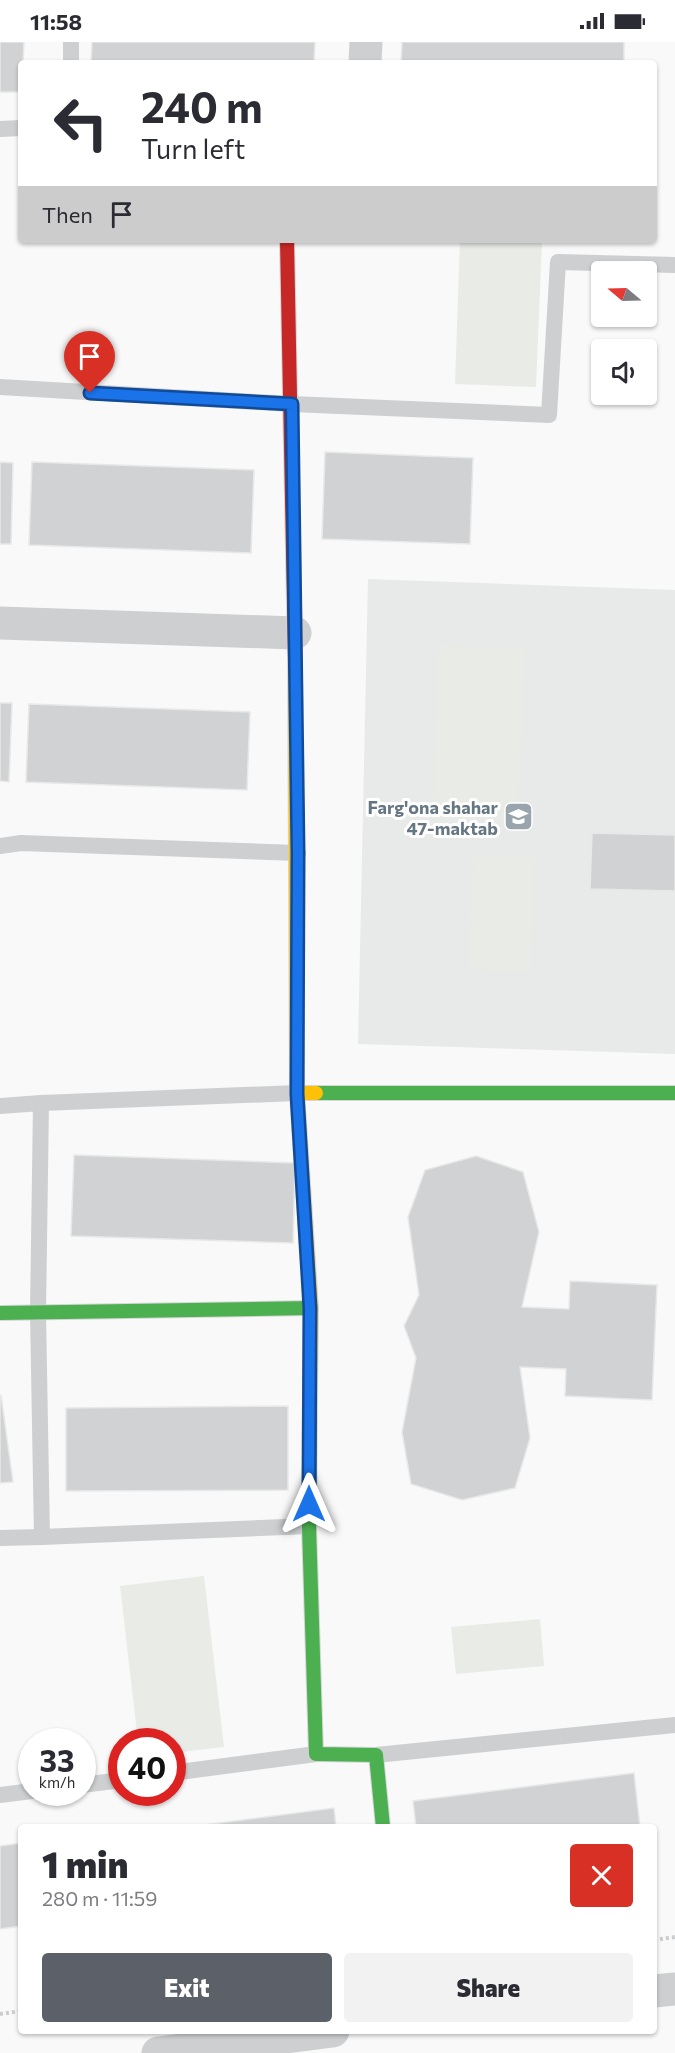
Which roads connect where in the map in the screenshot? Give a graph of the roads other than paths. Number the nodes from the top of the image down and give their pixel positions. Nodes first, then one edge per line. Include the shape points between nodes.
1 (71, 42) edge
2 (366, 42) edge
3 (71, 60) edge
4 (365, 60) edge
5 (18, 128) edge
6 (0, 129) edge
7 (287, 243) edge
8 (675, 265) edge
9 (0, 387) edge
10 (292, 404) junction
11 (0, 623) edge
12 (295, 633) junction
13 (0, 846) edge
14 (298, 853) junction
15 (675, 1093) edge
16 (297, 1094) junction
17 (41, 1103) junction
18 (0, 1106) edge
19 (310, 1308) junction
20 (0, 1313) edge
21 (38, 1313) junction
22 (309, 1526) junction
23 (42, 1537) junction
24 (0, 1538) edge
25 (675, 1725) edge
26 (316, 1754) junction
27 (376, 1755) junction
28 (186, 1771) edge
29 (18, 1793) edge
30 (0, 1795) edge
31 (383, 1824) edge
32 (675, 1989) edge
33 (657, 1991) edge
34 (309, 2034) edge
35 (158, 2053) edge

1 - 3 lane
2 - 4 street
5 - 6 lane
7 - 10 street
8 - 10 lane via 558,262 549,415
9 - 10 lane
10 - 12 street
11 - 12 street
12 - 14 street
13 - 14 lane via 21,843
14 - 16 street
15 - 16 street
16 - 17 lane
16 - 19 street
17 - 18 lane
17 - 21 lane
19 - 21 street
19 - 22 street
20 - 21 street
21 - 23 lane
22 - 23 lane
22 - 26 street
23 - 24 lane
25 - 27 lane
26 - 27 street
26 - 28 lane
27 - 31 street
29 - 30 lane
32 - 33 street
34 - 35 street

